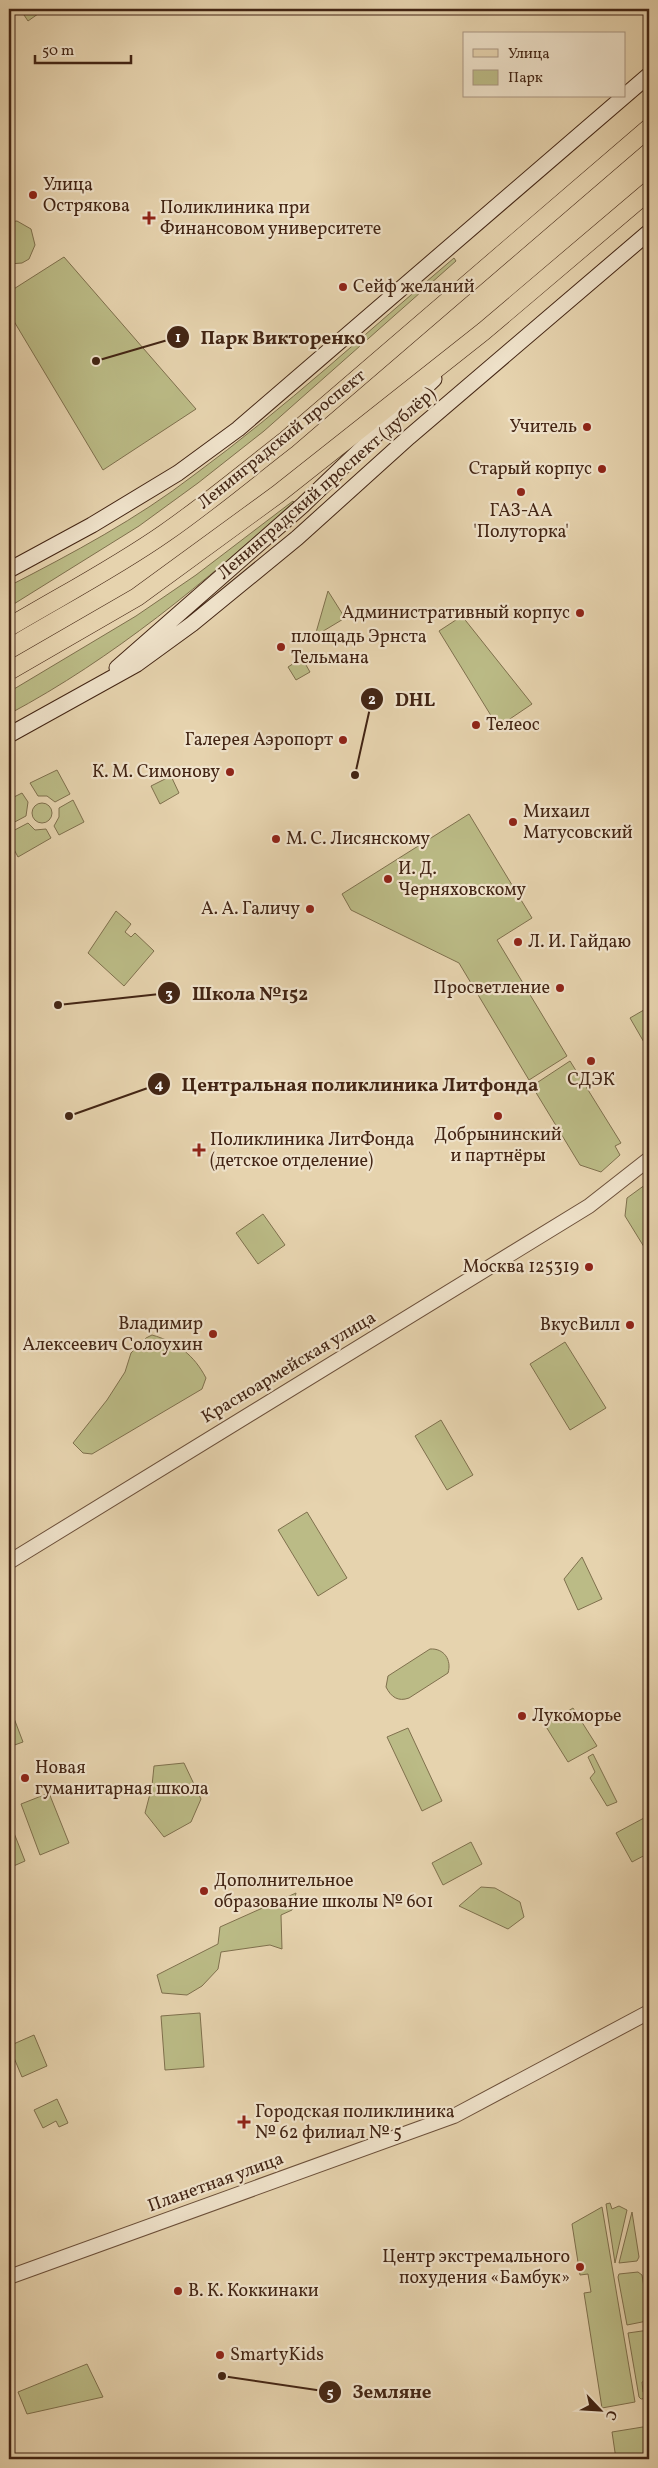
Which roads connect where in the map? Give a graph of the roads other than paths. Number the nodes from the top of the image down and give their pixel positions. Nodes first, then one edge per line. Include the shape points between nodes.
1 (649, 75) edge
2 (626, 95) edge
3 (622, 98) edge
4 (649, 128) edge
5 (649, 191) edge
6 (649, 232) edge
7 (484, 331) junction
8 (9, 570) edge
9 (10, 627) edge
10 (9, 671) edge
11 (97, 686) junction
12 (9, 735) edge
13 (649, 1159) edge
14 (9, 1562) edge
15 (649, 2012) edge
16 (9, 2277) edge

1 - 2 main road
3 - 8 main road via 238,429 178,473
4 - 9 main road, Ленинградский проспект via 286,440 165,533
5 - 7 main road, Ленинградский проспект
6 - 11 main road, Ленинградский проспект (дублёр) via 245,582 137,664
7 - 10 main road, Ленинградский проспект via 189,561 137,597
7 - 11 main road via 303,505
11 - 12 main road, Ленинградский проспект (дублёр)
13 - 14 street, Красноармейская улица via 589,1206
15 - 16 street, Планетная улица via 454,2116

